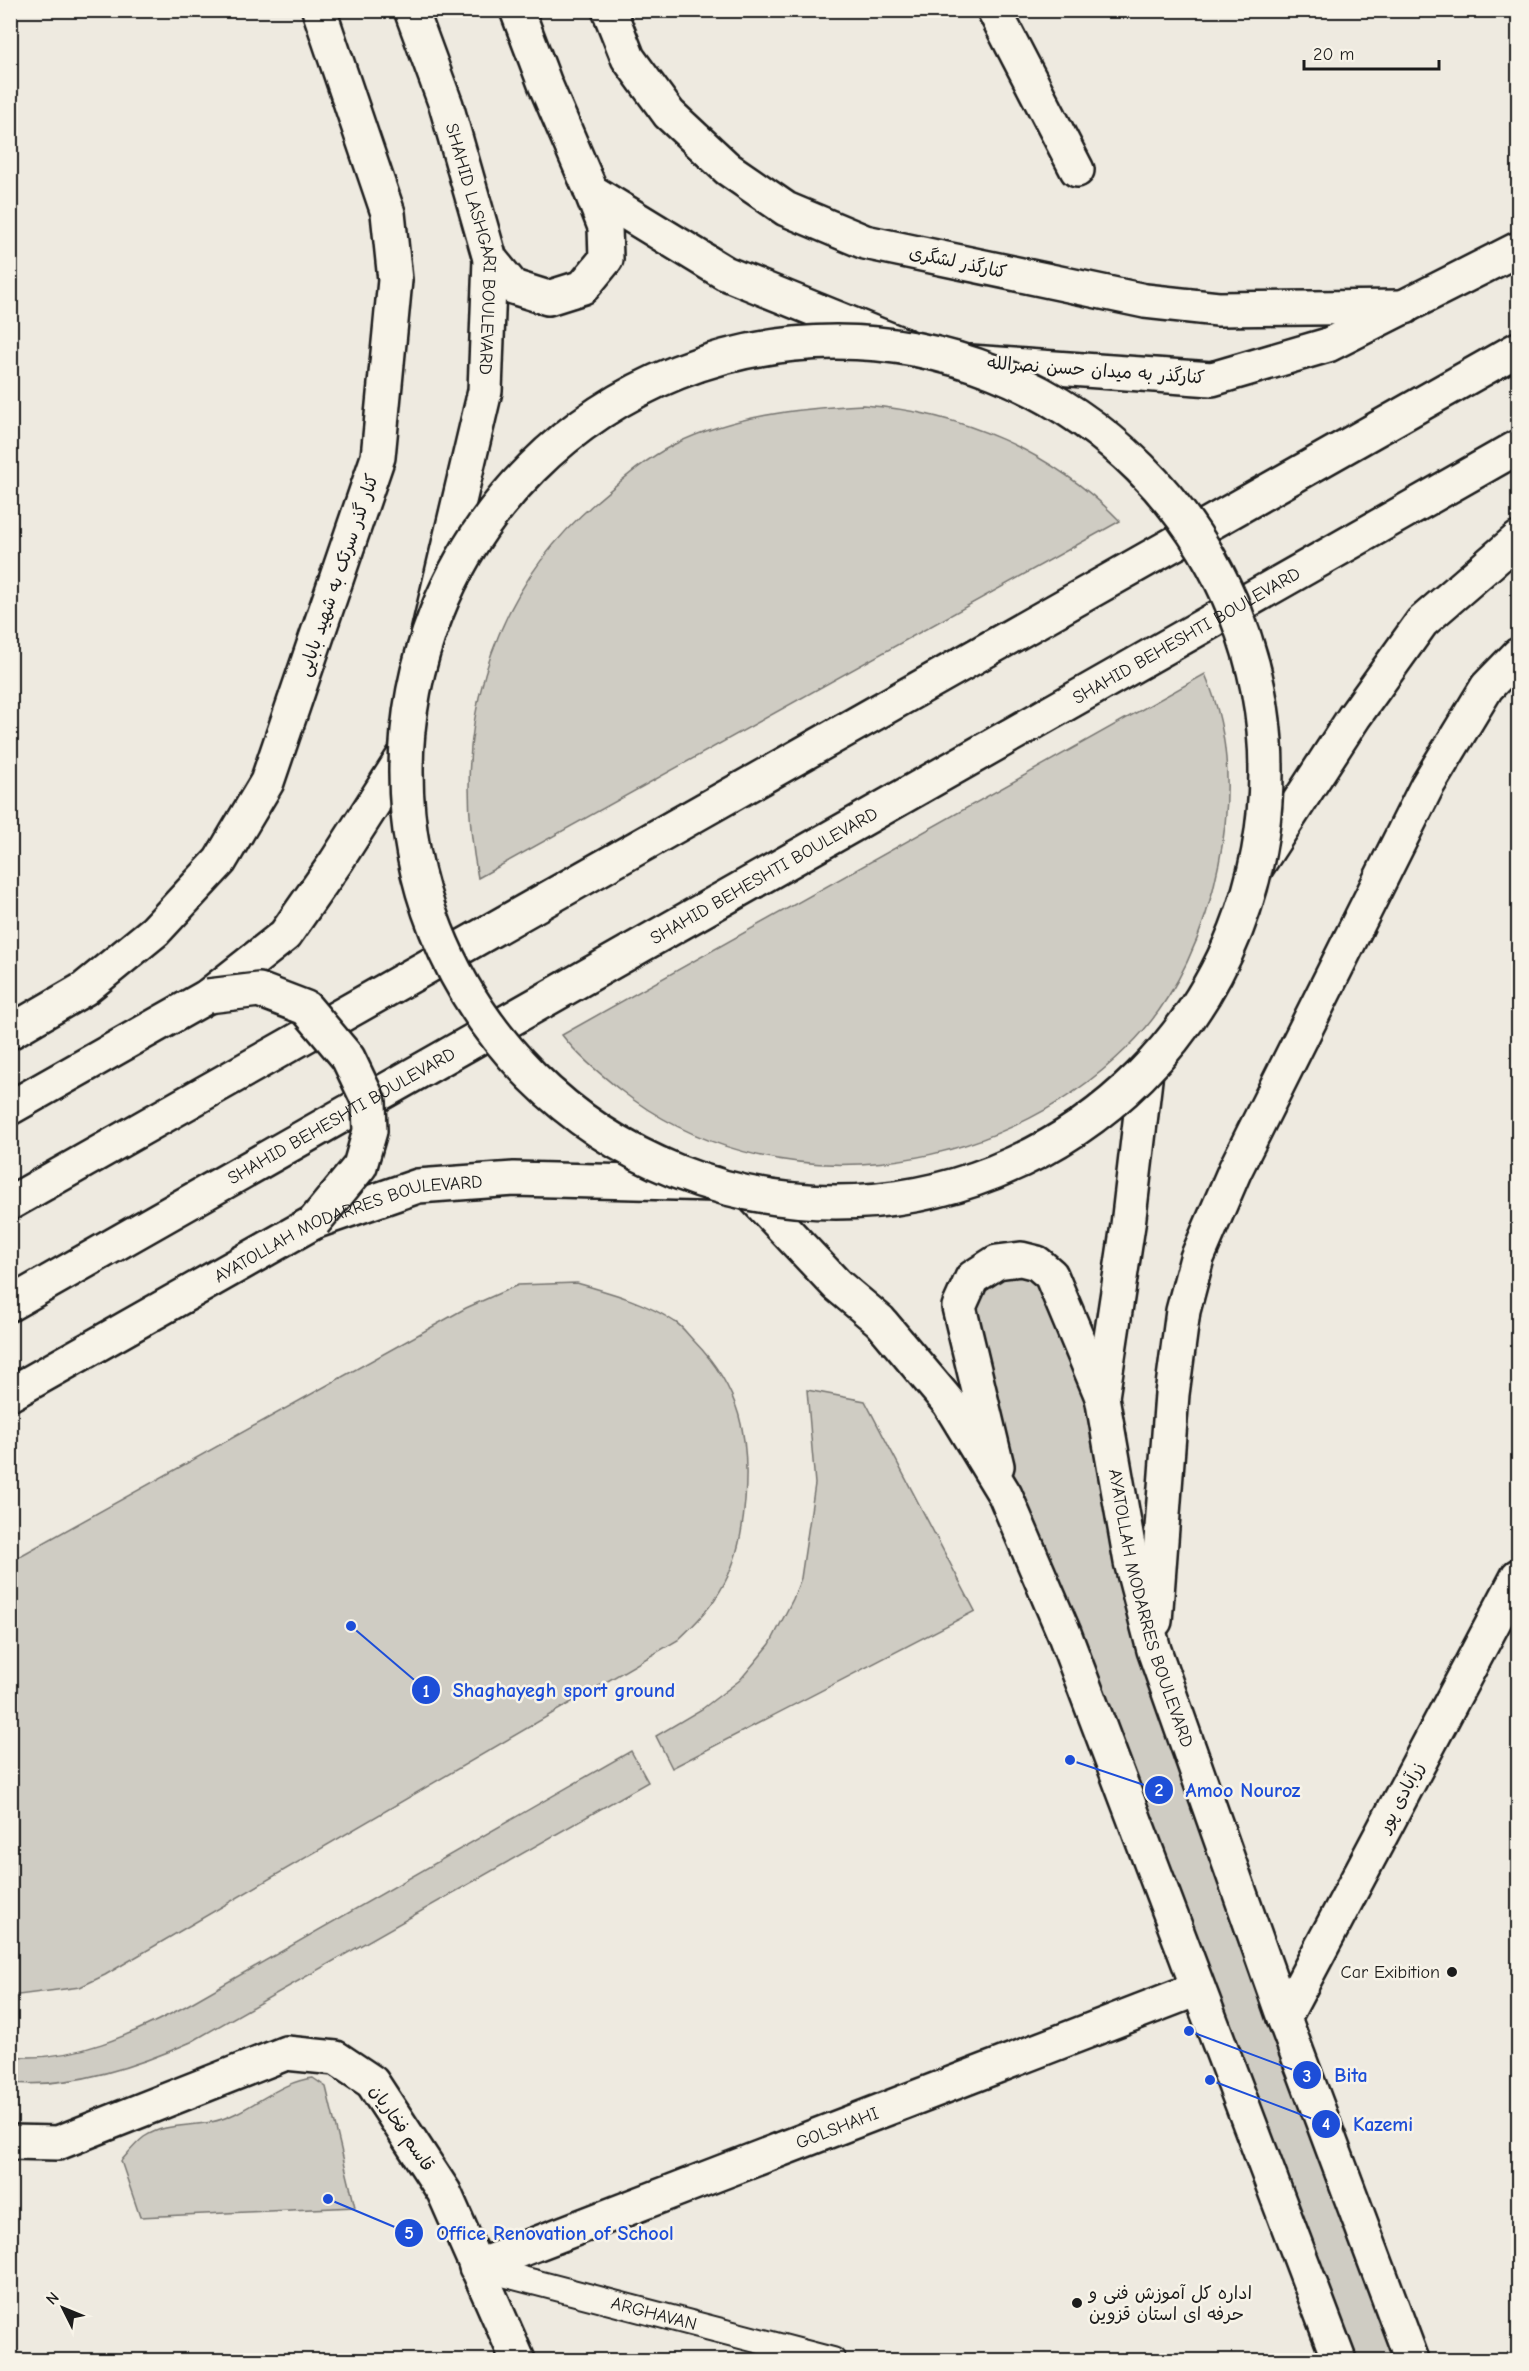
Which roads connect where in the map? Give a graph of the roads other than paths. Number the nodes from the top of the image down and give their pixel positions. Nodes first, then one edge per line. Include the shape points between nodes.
1 (319, 10) edge
2 (411, 10) edge
3 (517, 10) edge
4 (609, 10) edge
5 (994, 10) edge
6 (1077, 170) dead end
7 (591, 191) junction
8 (1518, 249) edge
9 (490, 260) junction
10 (1405, 307) junction
11 (908, 346) junction
12 (1518, 349) edge
13 (970, 362) junction
14 (1518, 447) edge
15 (1518, 538) edge
16 (428, 633) junction
17 (1518, 655) edge
18 (405, 754) junction
19 (1256, 868) junction
20 (208, 996) junction
21 (10, 1032) edge
22 (1146, 1071) junction
23 (10, 1108) edge
24 (716, 1184) junction
25 (752, 1195) junction
26 (10, 1203) edge
27 (315, 1221) junction
28 (10, 1304) edge
29 (10, 1394) edge
30 (1102, 1396) junction
31 (1005, 1496) junction
32 (1518, 1576) edge
33 (1154, 1650) junction
34 (1197, 1989) junction
35 (1284, 2018) junction
36 (10, 2142) edge
37 (476, 2267) junction
38 (518, 2361) edge
39 (833, 2361) edge
40 (1339, 2361) edge
41 (1412, 2361) edge

1 - 21 main road, کنار گذر سرتک به شهید بابایی via 388,213 395,280 378,458 267,782 220,861 155,931 84,989
2 - 9 main road, SHAHID LASHGARI BOULEVARD via 446,105
3 - 7 main road
4 - 10 main road, کنارگذر لشگری via 628,58 662,104 728,169 786,209 865,242 1145,301 1208,308
5 - 6 main road
7 - 9 main road via 605,227 606,259 583,287 548,298 513,287
7 - 11 main road via 725,273
8 - 10 main road, کنارگذر به میدان حسن نصرالله
9 - 16 main road, SHAHID LASHGARI BOULEVARD via 485,391
10 - 13 main road, کنارگذر به میدان حسن نصرالله via 1328,345 1212,379
11 - 13 main road, bridge
11 - 16 main road, bridge via 825,342 759,346 670,375 606,406 539,458 483,525
12 - 26 main road
13 - 19 main road, bridge via 1057,404 1124,453 1176,505 1218,570 1262,679 1272,773
14 - 28 main road, SHAHID BEHESHTI BOULEVARD
15 - 19 main road via 1422,622 1354,717
16 - 18 main road, bridge
17 - 33 main road via 1487,687 1427,786 1235,1170 1197,1258 1183,1311 1172,1394
18 - 20 main road via 285,934
18 - 24 main road, bridge via 407,837 421,906 491,1034 556,1105 628,1154
19 - 22 main road, bridge via 1239,929 1199,1005
20 - 23 main road
20 - 27 main road, bridge via 259,990 306,1008 348,1058 369,1102 370,1131 360,1166
22 - 25 main road, bridge via 1059,1141 957,1186 848,1204
22 - 30 main road, AYATOLLAH MODARRES BOULEVARD
24 - 25 main road, bridge
24 - 27 main road, AYATOLLAH MODARRES BOULEVARD via 514,1179 417,1186
25 - 31 main road via 837,1285 880,1321 934,1385
27 - 29 main road, AYATOLLAH MODARRES BOULEVARD
30 - 31 main road via 1051,1275 1037,1263 1021,1259 997,1262 972,1278 959,1307
30 - 33 main road, AYATOLLAH MODARRES BOULEVARD via 1131,1562
31 - 34 main road via 1064,1633
32 - 35 main road, زرآبادی پور
33 - 35 main road, AYATOLLAH MODARRES BOULEVARD
34 - 37 main road, GOLSHAHI
34 - 40 main road
35 - 41 main road, AYATOLLAH MODARRES BOULEVARD
36 - 37 main road, قاسم فخاریان via 58,2143 286,2053 336,2058 372,2082 444,2192
37 - 38 main road, قاسم فخاریان
37 - 39 lane, ARGHAVAN

